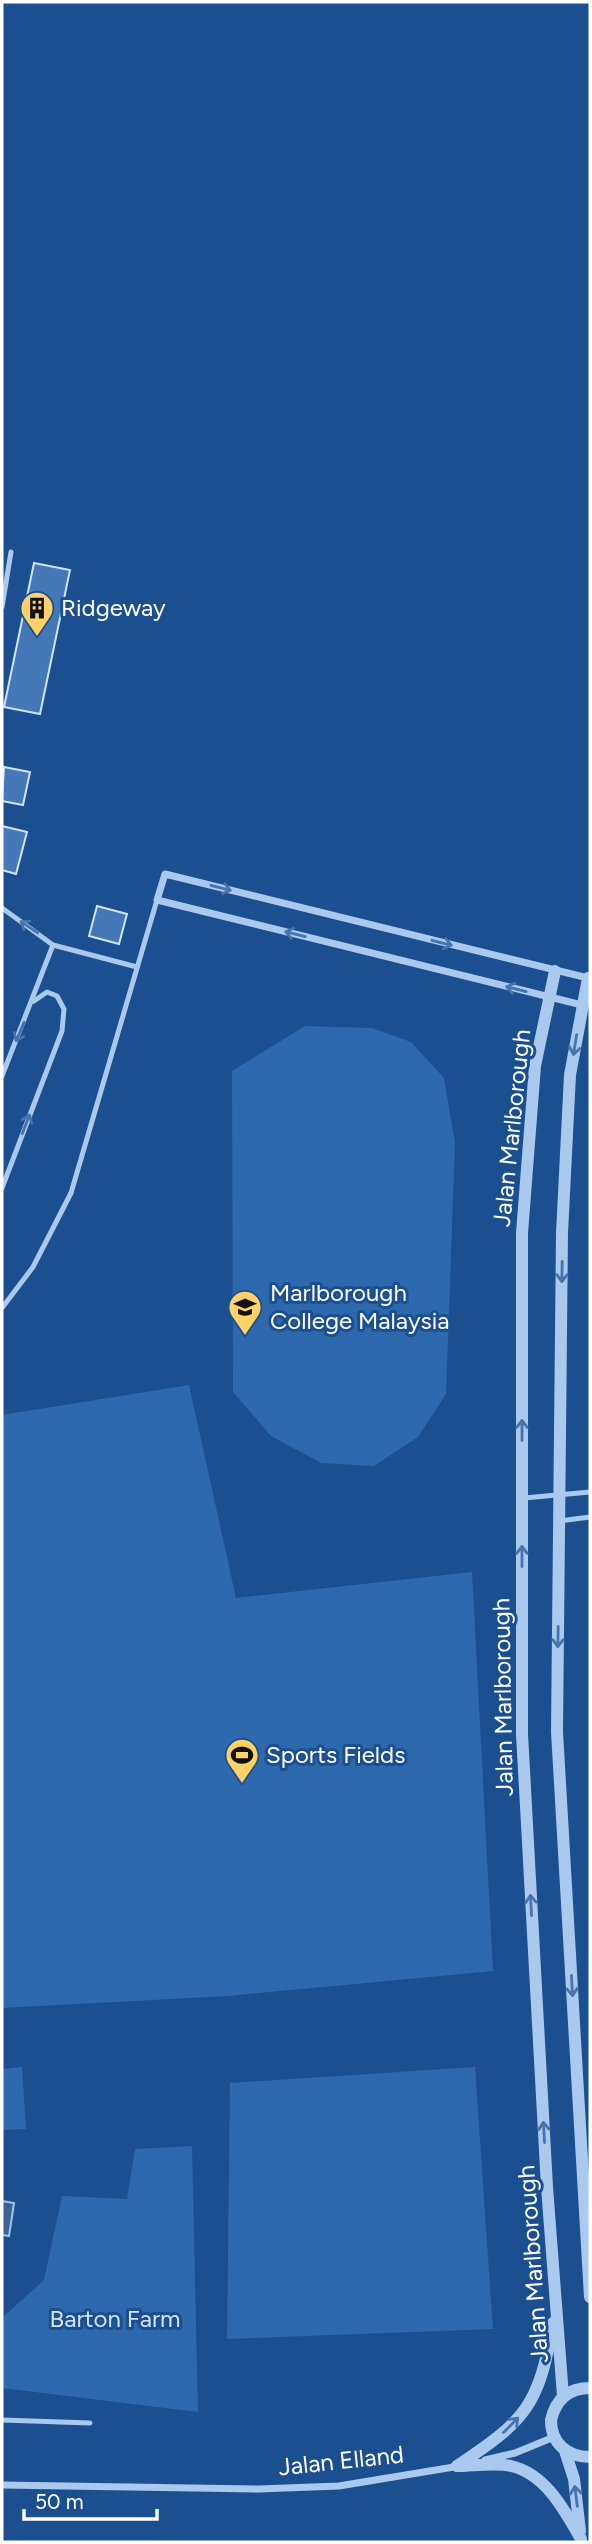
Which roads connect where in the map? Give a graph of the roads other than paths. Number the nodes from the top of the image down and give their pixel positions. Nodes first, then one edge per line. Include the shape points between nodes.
1 (11, 552) dead end
2 (2, 607) edge
3 (157, 900) junction
4 (2, 908) edge
5 (53, 945) junction
6 (137, 967) junction
7 (555, 971) junction
8 (589, 978) edge
9 (548, 998) junction
10 (34, 1000) junction
11 (582, 1005) junction
12 (2, 1076) edge
13 (2, 1188) edge
14 (2, 1308) edge
15 (590, 1492) edge
16 (559, 1495) junction
17 (522, 1499) junction
18 (590, 1517) edge
19 (559, 1521) junction
20 (590, 2297) edge
21 (556, 2309) junction
22 (590, 2388) edge
23 (563, 2396) junction
24 (2, 2420) edge
25 (90, 2423) dead end
26 (554, 2437) junction
27 (565, 2451) junction
28 (590, 2457) edge
29 (457, 2466) junction
30 (2, 2484) edge
31 (581, 2540) edge

1 - 2 lane
3 - 6 lane
3 -> 7 street via 165,874
9 -> 3 street, Jalan Marlborough
5 -> 4 lane
5 - 6 lane
5 - 10 lane
6 - 14 lane via 71,1192 33,1267
7 - 8 street
7 - 9 street, Jalan Marlborough
8 - 11 street
9 - 11 street, Jalan Marlborough
17 -> 9 street, Jalan Marlborough via 522,1233 535,1066
10 -> 12 lane
13 -> 10 lane via 62,1031 64,1009 57,996 47,992
11 -> 16 street via 570,1075 562,1233
15 - 16 lane
16 - 17 lane
16 - 19 street
21 -> 17 street, Jalan Marlborough via 522,1734
18 - 19 lane
19 -> 20 street via 557,1732
21 - 23 street, Jalan Marlborough
29 -> 21 street via 495,2441 536,2393
22 - 23 street
23 - 26 street via 553,2411
24 - 25 lane
26 - 27 street
26 - 29 street, Jalan Elland via 515,2453
27 - 28 street
31 -> 27 street via 574,2479
29 - 30 street, Jalan Elland via 326,2486 259,2489
29 - 31 street via 511,2466 537,2480 560,2502

